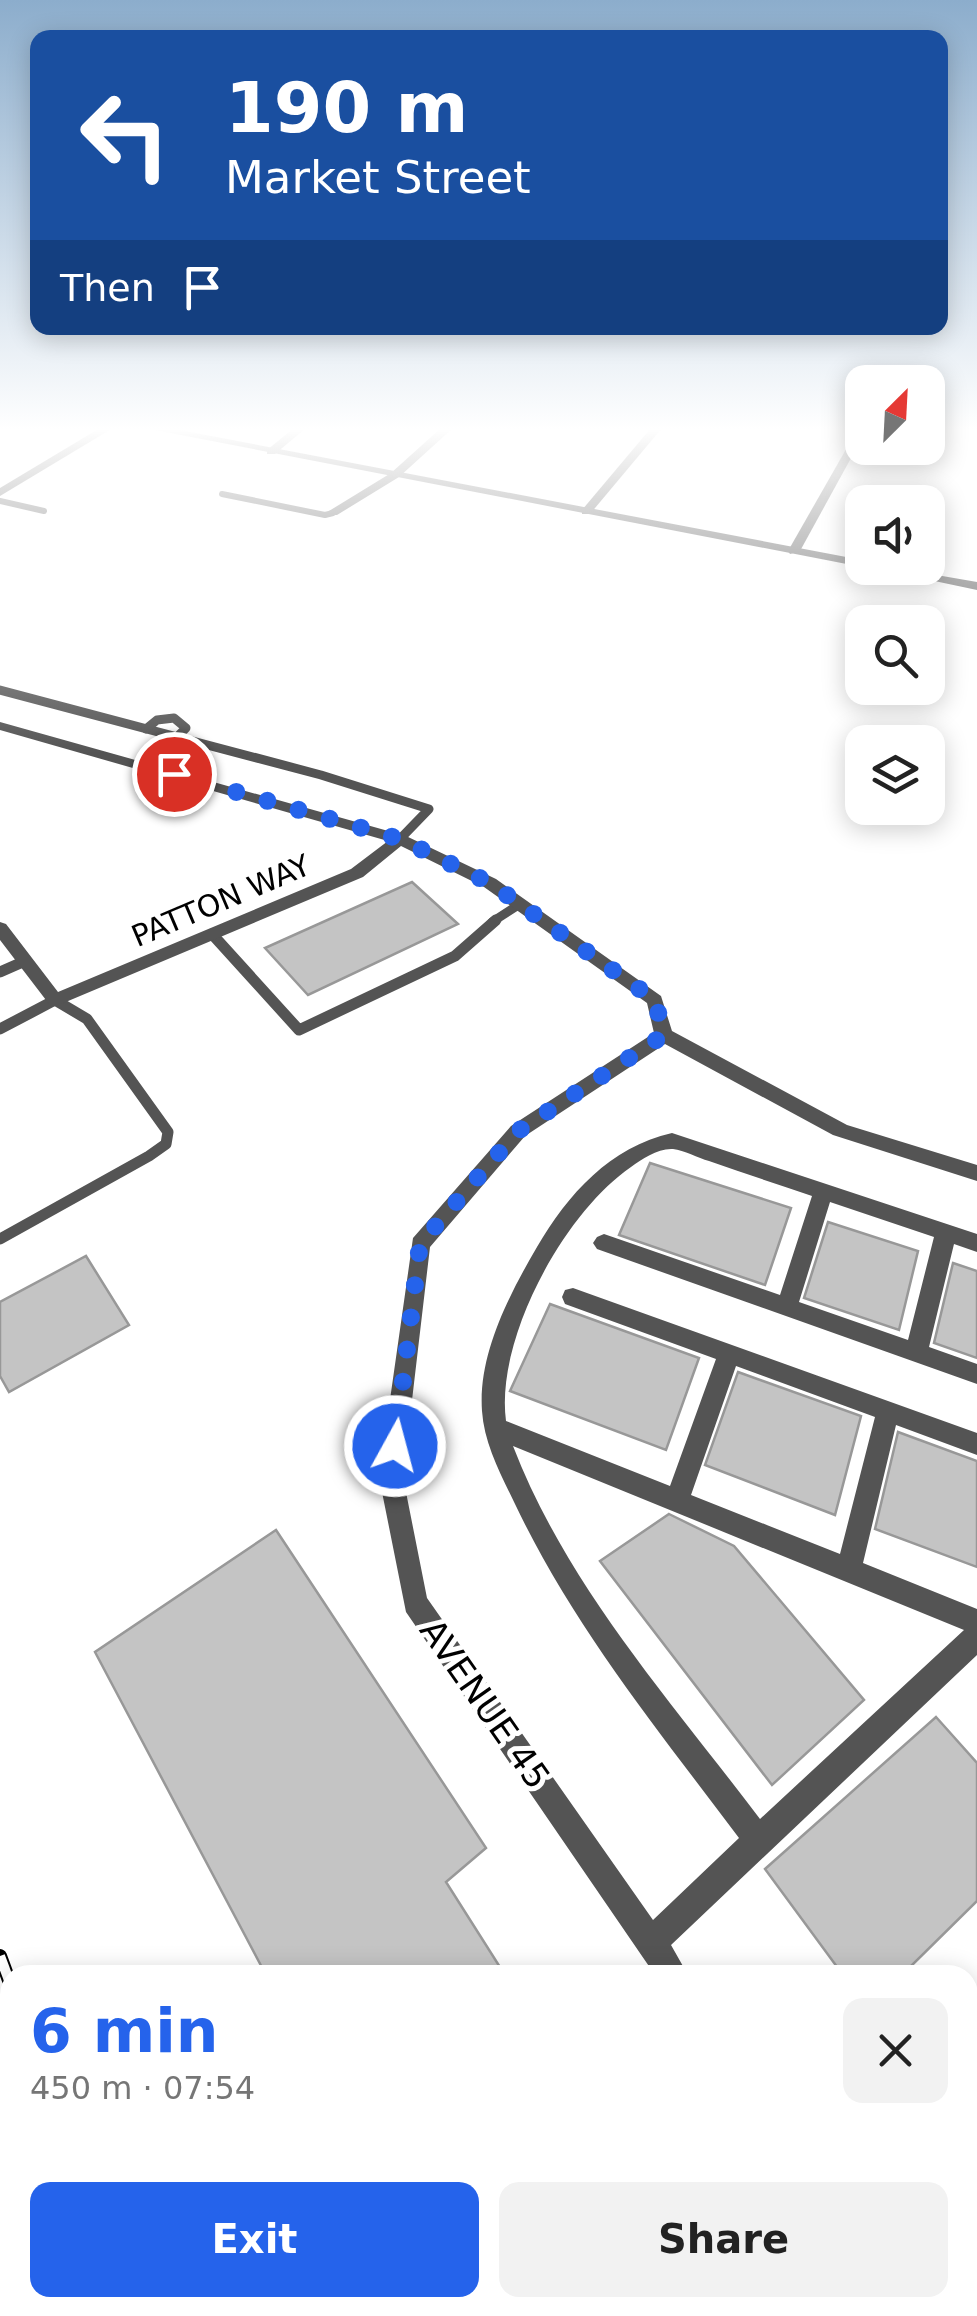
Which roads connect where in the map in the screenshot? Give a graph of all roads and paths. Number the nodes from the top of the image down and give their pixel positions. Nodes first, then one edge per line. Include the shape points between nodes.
1 (714, 536) edge
2 (802, 536) edge
3 (794, 551) junction
4 (845, 561) edge
5 (945, 580) edge
6 (977, 586) edge
7 (0, 690) edge
8 (0, 726) edge
9 (146, 729) junction
10 (177, 737) junction
11 (400, 839) junction
12 (520, 904) junction
13 (0, 928) edge
14 (212, 934) junction
15 (25, 960) junction
16 (0, 972) edge
17 (55, 1000) junction
18 (0, 1029) edge
19 (664, 1035) junction
20 (977, 1173) edge
21 (823, 1192) junction
22 (946, 1233) junction
23 (0, 1240) edge
24 (604, 1243) dead end
25 (977, 1243) edge
26 (573, 1297) dead end
27 (787, 1307) junction
28 (916, 1352) junction
29 (729, 1354) junction
30 (977, 1374) edge
31 (888, 1412) junction
32 (497, 1428) junction
33 (977, 1444) edge
34 (677, 1500) junction
35 (849, 1570) junction
36 (977, 1622) edge
37 (977, 1636) edge
38 (756, 1838) junction
39 (651, 1943) junction
40 (667, 1965) edge

1 - 3 street
2 - 3 street
3 - 4 street
5 - 6 street
7 - 9 lane
8 - 11 street
9 - 10 lane
9 - 10 lane via 174,718 186,728
10 - 11 lane via 429,808
11 - 12 street
11 - 14 street, PATTON WAY via 357,873
12 - 14 lane via 455,956 299,1030
12 - 19 street via 655,1000
13 - 15 street
14 - 17 street, PATTON WAY
15 - 16 lane
15 - 17 street
17 - 18 lane
17 - 23 lane via 87,1019 168,1132 166,1144
19 - 20 street via 840,1130
19 - 39 street, AVENUE 45 via 518,1131 420,1244 391,1477 415,1603
21 - 22 street
21 - 27 street
21 - 32 street via 672,1142 654,1143 624,1161 546,1251 505,1340 495,1377
22 - 25 street
22 - 28 street
24 - 27 street
26 - 29 street
27 - 28 street
28 - 30 street
29 - 31 street
29 - 34 street
31 - 33 street
31 - 35 street
32 - 34 street
32 - 38 street via 540,1533 570,1581
34 - 35 street
35 - 36 street
37 - 38 street
38 - 39 street
39 - 40 street, AVENUE 45

